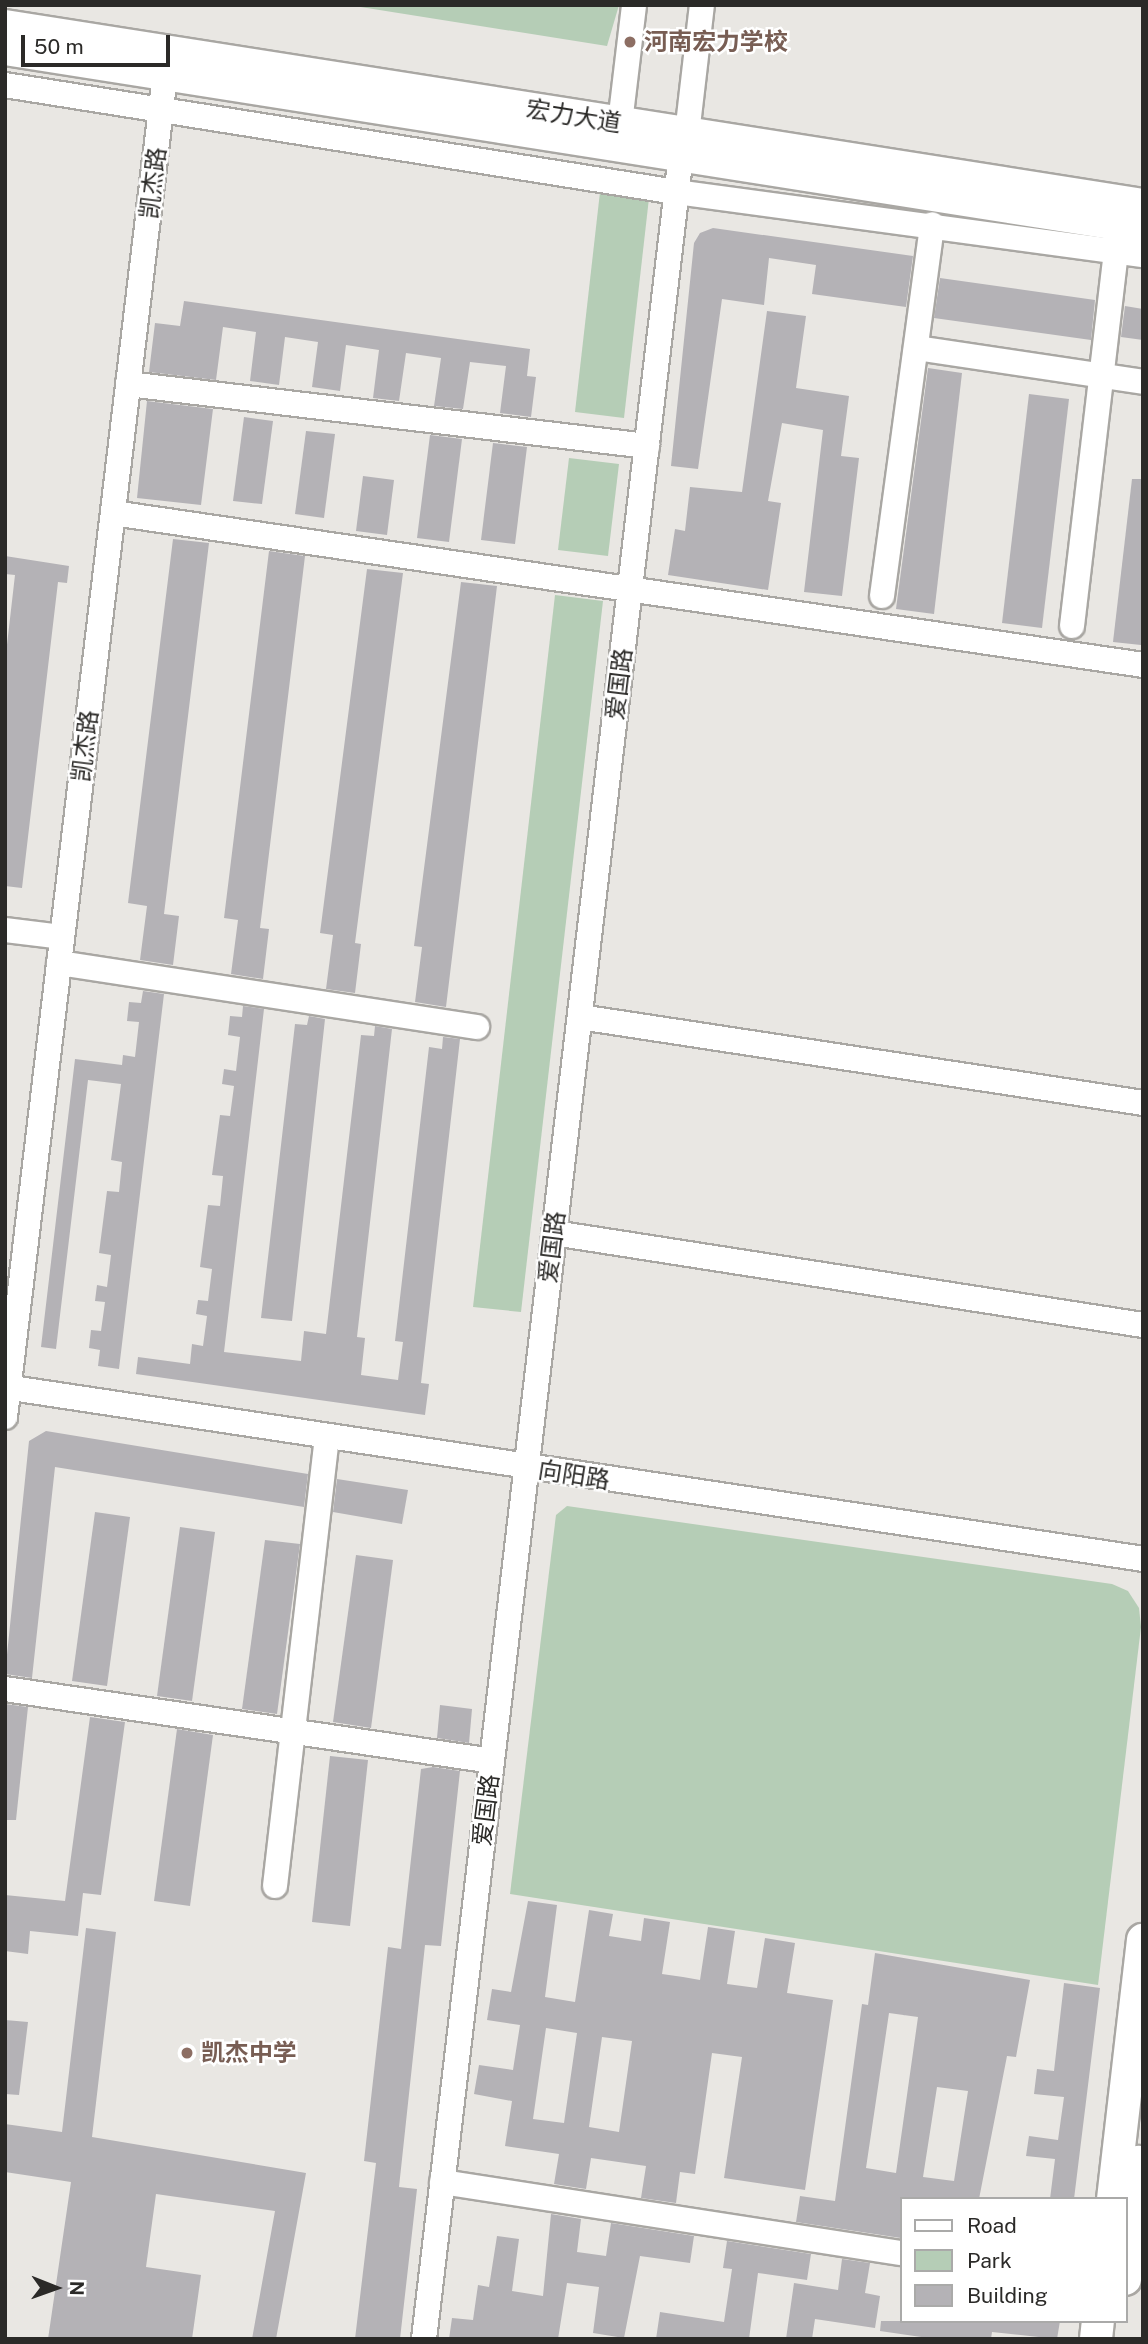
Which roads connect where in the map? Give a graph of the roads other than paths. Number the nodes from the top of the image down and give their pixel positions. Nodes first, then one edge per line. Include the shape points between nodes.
1 (634, 5) edge
2 (702, 5) edge
3 (5, 26) edge
4 (5, 49) edge
5 (165, 75) junction
6 (5, 85) edge
7 (161, 113) junction
8 (620, 123) junction
9 (684, 145) junction
10 (676, 192) junction
11 (932, 224) junction
12 (1130, 227) edge
13 (1143, 255) edge
14 (915, 348) junction
15 (1102, 376) junction
16 (1143, 382) edge
17 (128, 384) junction
18 (647, 446) junction
19 (113, 513) junction
20 (630, 585) junction
21 (882, 596) dead end
22 (1072, 626) dead end
23 (1143, 665) edge
24 (5, 930) edge
25 (62, 937) junction
26 (59, 963) junction
27 (580, 1017) junction
28 (477, 1027) dead end
29 (1143, 1103) edge
30 (554, 1233) junction
31 (1143, 1325) edge
32 (7, 1387) edge
33 (5, 1416) edge
34 (327, 1437) junction
35 (526, 1468) junction
36 (1143, 1559) edge
37 (5, 1689) edge
38 (293, 1732) junction
39 (492, 1761) junction
40 (275, 1886) dead end
41 (1143, 1940) edge
42 (1143, 2129) edge
43 (1141, 2164) edge
44 (442, 2182) junction
45 (1112, 2197) edge
46 (900, 2253) edge
47 (1127, 2264) edge
48 (424, 2339) edge

1 - 8 street
2 - 9 street, 爱国路
3 - 8 main road, 宏力大道
4 - 5 main road, 宏力大道
5 - 7 street, 凯杰路
5 - 9 main road, 宏力大道
6 - 7 street
7 - 10 street
7 - 17 street, 凯杰路
8 - 9 main road, 宏力大道
9 - 10 street, 爱国路
9 - 12 main road, 宏力大道
10 - 11 street
10 - 18 street, 爱国路
11 - 12 street
11 - 14 street
12 - 13 street
12 - 15 street
14 - 15 street
14 - 21 street
15 - 16 street
15 - 22 street
17 - 18 street
17 - 19 street, 凯杰路
18 - 20 street, 爱国路
19 - 20 street
19 - 25 street, 凯杰路
20 - 23 street
20 - 27 street, 爱国路
24 - 25 street
25 - 26 street, 凯杰路
26 - 28 street
26 - 32 street, 凯杰路
27 - 29 street
27 - 30 street, 爱国路
30 - 31 street
30 - 35 street, 爱国路
32 - 33 street, 凯杰路
32 - 34 street, 向阳路
34 - 35 street, 向阳路
34 - 38 street
35 - 36 street, 向阳路
35 - 39 street, 爱国路
37 - 38 street
38 - 39 street
38 - 40 street
39 - 44 street, 爱国路
41 - 45 main road
42 - 43 main road
43 - 47 main road
44 - 46 street
44 - 48 street, 爱国路

